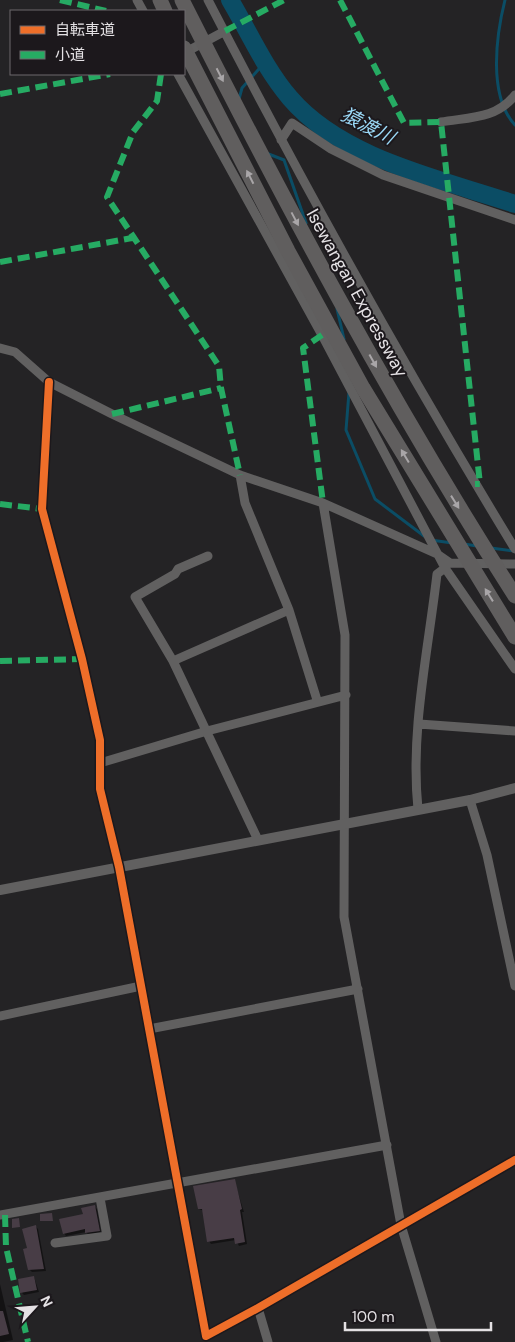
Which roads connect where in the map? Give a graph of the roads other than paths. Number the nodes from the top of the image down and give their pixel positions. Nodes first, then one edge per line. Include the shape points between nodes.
1 (182, 0) edge
2 (208, 0) edge
3 (225, 32) junction
4 (185, 50) edge
5 (185, 52) edge
6 (179, 75) edge
7 (515, 95) edge
8 (441, 122) dead end
9 (281, 140) junction
10 (515, 220) edge
11 (0, 348) edge
12 (50, 382) junction
13 (240, 475) junction
14 (322, 503) junction
15 (515, 549) edge
16 (437, 554) junction
17 (208, 556) dead end
18 (515, 564) edge
19 (445, 568) junction
20 (515, 596) edge
21 (289, 610) junction
22 (515, 636) edge
23 (173, 661) junction
24 (515, 669) edge
25 (346, 695) junction
26 (318, 700) junction
27 (419, 724) junction
28 (515, 730) edge
29 (207, 731) junction
30 (100, 763) junction
31 (515, 788) edge
32 (470, 800) junction
33 (418, 810) junction
34 (346, 822) junction
35 (258, 840) junction
36 (119, 867) junction
37 (0, 890) edge
38 (141, 986) junction
39 (515, 986) edge
40 (358, 989) junction
41 (0, 1016) edge
42 (149, 1029) junction
43 (387, 1145) junction
44 (515, 1160) edge
45 (177, 1183) junction
46 (100, 1198) junction
47 (0, 1215) edge
48 (402, 1225) junction
49 (55, 1243) dead end
50 (258, 1308) junction
51 (268, 1342) edge
52 (436, 1342) edge

1 -> 20 highway, Isewangan Expressway, bridge via 377,369 452,498
2 - 3 street
3 - 5 street
3 - 9 street
22 -> 4 highway, bridge via 363,388 288,251
6 - 16 street
7 - 8 street via 506,107 494,113
9 - 10 street via 292,123 331,149 383,175
9 - 15 street
11 - 12 street via 16,352
12 - 13 street
12 - 30 street via 42,509 82,659 100,740
13 - 14 street
13 - 21 street via 245,503
14 - 16 street
14 - 25 street via 345,635
16 - 18 street via 450,563
16 - 19 street
17 - 23 street via 178,569 175,574 135,597
19 - 24 street
19 - 27 street via 437,574
21 - 23 street
21 - 26 street
23 - 29 street
25 - 26 street
25 - 34 street
26 - 29 street
27 - 28 street
27 - 33 street via 414,773
29 - 30 street
29 - 35 street
30 - 36 street via 100,789
31 - 32 street
32 - 33 street
32 - 39 street via 487,855
33 - 34 street
34 - 35 street
34 - 40 street via 344,917
35 - 36 street
36 - 37 street
36 - 38 street
38 - 41 street
38 - 42 street
40 - 42 street
40 - 43 street
42 - 45 street
43 - 45 street
43 - 48 street
44 - 48 street
45 - 46 street
45 - 50 street via 206,1336
46 - 47 street
46 - 49 street via 107,1236
48 - 50 street
48 - 52 street
50 - 51 street

